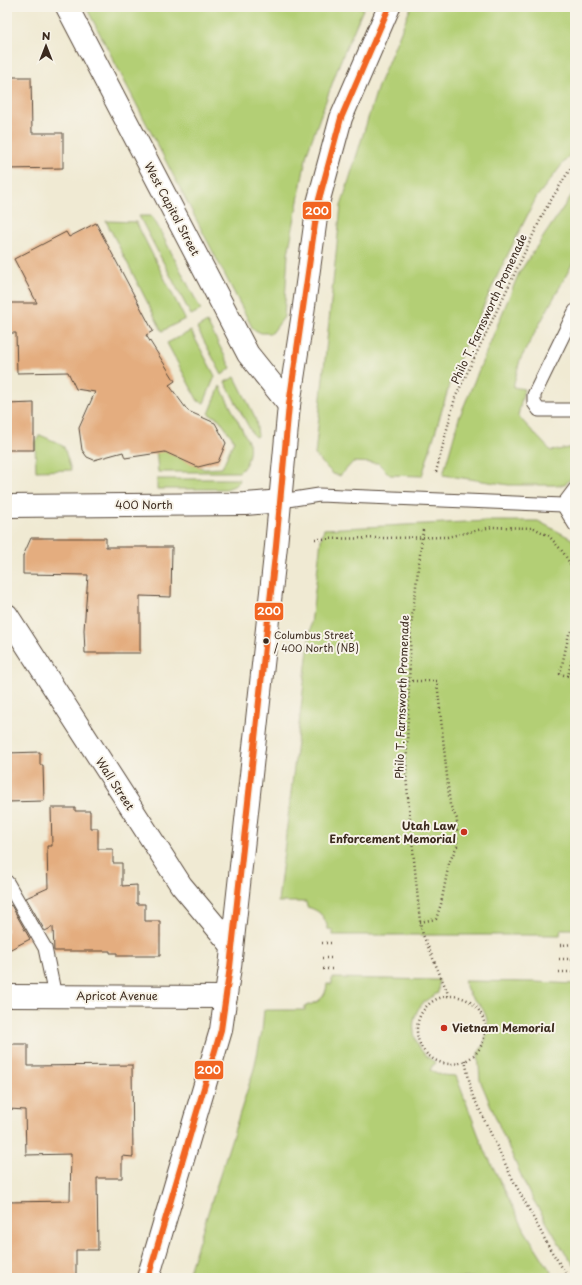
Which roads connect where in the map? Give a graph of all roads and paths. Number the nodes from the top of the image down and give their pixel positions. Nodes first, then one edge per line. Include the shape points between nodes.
1 (67, 7) edge
2 (389, 7) edge
3 (575, 161) edge
4 (575, 311) edge
5 (289, 405) junction
6 (575, 410) edge
7 (436, 472) dead end
8 (575, 489) edge
9 (281, 501) junction
10 (563, 505) junction
11 (7, 506) edge
12 (575, 525) edge
13 (423, 530) dead end
14 (421, 537) junction
15 (315, 539) dead end
16 (575, 572) edge
17 (7, 615) edge
18 (575, 628) edge
19 (575, 646) edge
20 (408, 681) junction
21 (7, 882) edge
22 (420, 922) junction
23 (322, 943) dead end
24 (333, 943) dead end
25 (575, 944) edge
26 (560, 945) dead end
27 (232, 946) junction
28 (322, 958) dead end
29 (332, 958) dead end
30 (575, 959) edge
31 (559, 960) dead end
32 (323, 969) dead end
33 (332, 969) dead end
34 (559, 972) dead end
35 (575, 972) edge
36 (7, 996) edge
37 (56, 996) junction
38 (448, 996) junction
39 (226, 997) junction
40 (465, 1060) junction
41 (148, 1278) edge
42 (569, 1278) edge

1 - 5 street, West Capitol Street via 248,354
2 - 5 street via 341,118 318,203
3 - 7 path, Philo T. Farnsworth Promenade via 545,210 455,398
4 - 6 lane via 534,395 534,403 539,410
5 - 9 street
8 - 10 lane
9 - 10 lane via 319,495
9 - 11 street, 400 North via 245,504
9 - 27 street
10 - 12 lane
13 - 14 path, Philo T. Farnsworth Promenade
14 - 15 path
14 - 16 path via 447,537 492,527 534,528 549,536
14 - 20 path, Philo T. Farnsworth Promenade
17 - 27 street, Wall Street via 181,886
18 - 19 path via 569,634 560,674 568,676
20 - 22 path, Philo T. Farnsworth Promenade via 406,776
20 - 22 path via 437,681 450,805 457,819 457,846 449,863 436,919
21 - 37 lane via 45,948
22 - 38 path, Philo T. Farnsworth Promenade
23 - 24 path
25 - 26 path
27 - 39 street
28 - 29 path
30 - 31 path
32 - 33 path
34 - 35 path
36 - 37 street, Apricot Avenue
37 - 39 street, Apricot Avenue
38 - 40 path via 470,1002 478,1009 483,1019 483,1042 478,1051
38 - 40 path via 428,1005 421,1013 418,1035 427,1054 437,1060 447,1064
39 - 41 street via 220,1035
40 - 42 path via 472,1094 511,1176 550,1249

